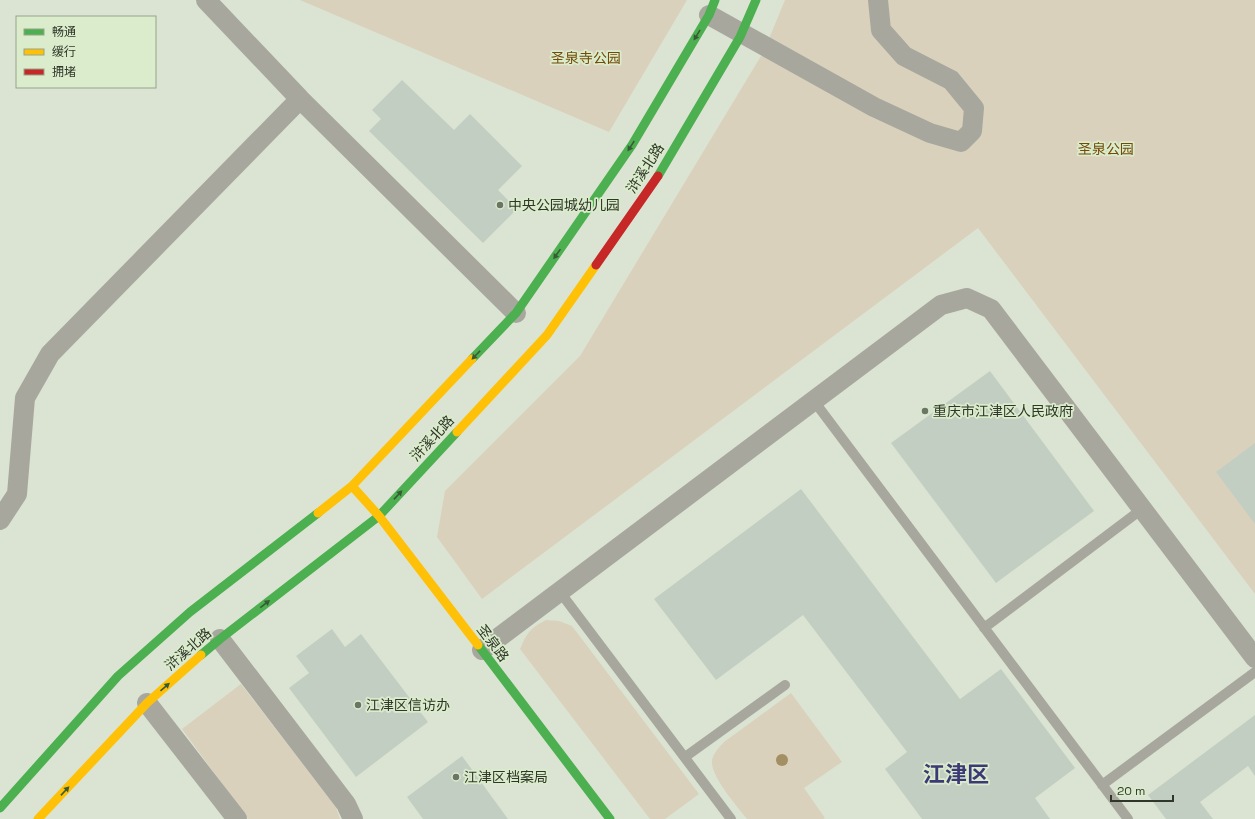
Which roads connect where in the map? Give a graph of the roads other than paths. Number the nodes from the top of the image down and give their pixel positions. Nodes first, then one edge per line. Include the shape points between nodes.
1 (206, 0) edge
2 (756, 0) edge
3 (878, 0) edge
4 (712, 7) edge
5 (742, 33) junction
6 (300, 99) junction
7 (516, 314) junction
8 (814, 401) junction
9 (352, 486) junction
10 (1142, 509) junction
11 (379, 516) junction
12 (0, 520) edge
13 (560, 592) junction
14 (984, 628) junction
15 (220, 639) junction
16 (482, 650) junction
17 (1255, 658) edge
18 (1255, 672) edge
19 (785, 685) dead end
20 (147, 703) junction
21 (685, 757) junction
22 (1102, 785) junction
23 (0, 808) edge
24 (38, 819) edge
25 (236, 819) edge
26 (353, 819) edge
27 (610, 819) edge
28 (731, 819) edge
29 (1128, 819) edge

1 - 6 street
2 - 5 main road, 浒溪北路
3 - 5 street via 881,30 904,56 951,80 974,108 972,132 960,142 930,133 874,107
4 - 5 street
4 -> 7 main road, 浒溪北路 via 632,145
11 -> 5 main road, 浒溪北路 via 547,335 664,167
6 - 7 street
6 - 12 street via 50,354 25,398 17,494
7 -> 9 main road, 浒溪北路
8 - 10 street via 941,305 967,298 991,309
8 - 13 street
8 - 14 lane
9 - 11 main road, 圣泉路
9 - 23 main road, 浒溪北路 via 190,612 118,676
10 - 14 lane
10 - 17 street
15 -> 11 main road, 浒溪北路
11 - 16 main road, 圣泉路
13 - 16 street
13 - 21 lane
14 - 22 lane
20 -> 15 main road, 浒溪北路
15 - 26 street via 346,804
16 - 27 main road, 圣泉路
18 - 22 lane
19 - 21 lane
24 -> 20 main road, 浒溪北路
20 - 25 street
21 - 28 lane
22 - 29 lane

